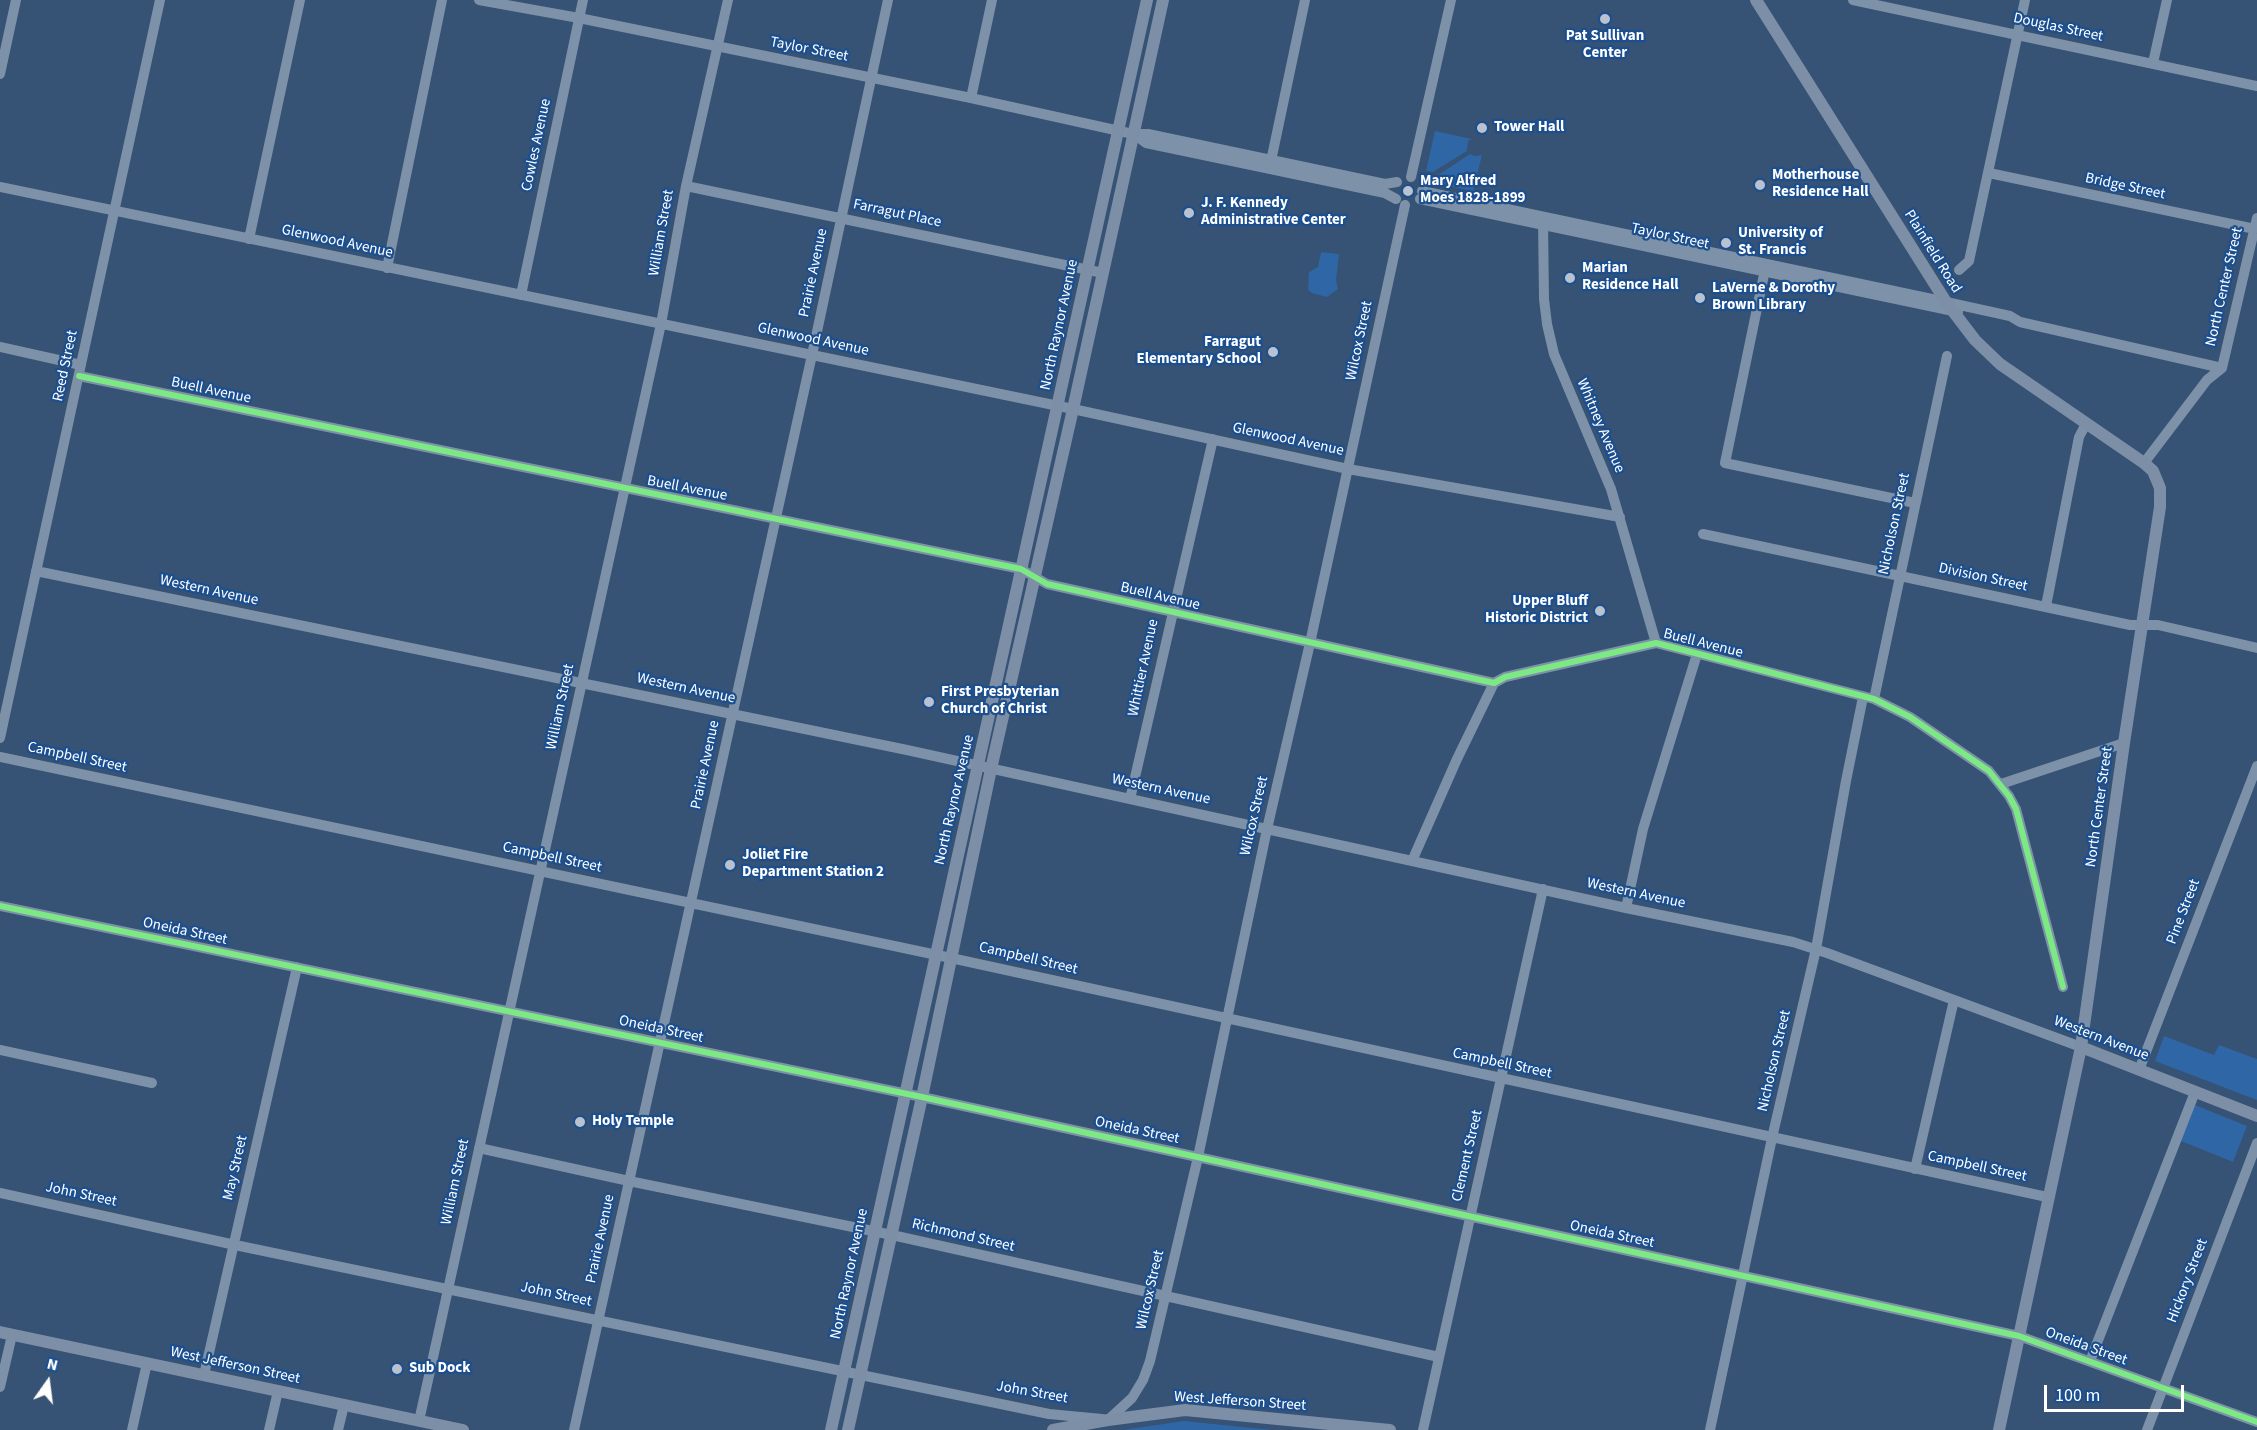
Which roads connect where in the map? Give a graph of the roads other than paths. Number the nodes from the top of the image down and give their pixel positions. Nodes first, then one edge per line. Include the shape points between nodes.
1 (16, 0) edge
2 (160, 0) edge
3 (300, 0) edge
4 (442, 0) edge
5 (479, 0) edge
6 (583, 0) edge
7 (728, 0) edge
8 (888, 0) edge
9 (992, 0) edge
10 (1147, 0) edge
11 (1163, 0) edge
12 (1305, 0) edge
13 (1451, 0) edge
14 (1756, 0) edge
15 (1853, 0) edge
16 (2025, 0) edge
17 (2167, 0) edge
18 (1881, 3) edge
19 (579, 18) junction
20 (2017, 35) junction
21 (3, 47) edge
22 (718, 48) junction
23 (2153, 63) junction
24 (0, 74) edge
25 (871, 78) junction
26 (2257, 86) edge
27 (971, 98) junction
28 (1119, 131) junction
29 (1133, 134) junction
30 (1271, 160) junction
31 (1989, 173) junction
32 (1411, 177) junction
33 (1396, 182) junction
34 (686, 186) junction
35 (0, 188) edge
36 (1421, 195) junction
37 (1103, 198) junction
38 (1119, 202) junction
39 (1400, 202) junction
40 (115, 212) junction
41 (841, 218) junction
42 (1543, 221) junction
43 (2256, 224) edge
44 (249, 239) junction
45 (2253, 258) edge
46 (387, 268) junction
47 (1765, 268) junction
48 (1088, 269) junction
49 (1959, 270) dead end
50 (1103, 273) junction
51 (521, 295) junction
52 (1949, 307) junction
53 (661, 324) junction
54 (0, 347) edge
55 (812, 355) junction
56 (1947, 356) dead end
57 (81, 365) junction
58 (2222, 368) junction
59 (79, 376) junction
60 (1059, 406) junction
61 (1073, 409) junction
62 (2086, 424) junction
63 (1213, 439) junction
64 (2144, 463) junction
65 (1348, 468) junction
66 (624, 489) junction
67 (1915, 503) junction
68 (1620, 517) junction
69 (776, 519) junction
70 (1703, 534) dead end
71 (1021, 569) junction
72 (36, 571) junction
73 (1900, 575) junction
74 (1034, 576) junction
75 (2046, 606) junction
76 (1171, 613) junction
77 (2141, 626) junction
78 (1310, 643) junction
79 (1656, 643) junction
80 (2257, 648) edge
81 (1697, 654) junction
82 (582, 682) junction
83 (1494, 683) junction
84 (1869, 698) junction
85 (733, 714) junction
86 (0, 738) edge
87 (2124, 743) junction
88 (0, 757) edge
89 (2257, 766) edge
90 (985, 767) junction
91 (2001, 784) junction
92 (1130, 799) junction
93 (1267, 829) junction
94 (1412, 861) junction
95 (540, 871) junction
96 (1543, 889) junction
97 (691, 903) junction
98 (0, 906) edge
99 (1626, 908) junction
100 (1816, 949) junction
101 (936, 955) junction
102 (951, 958) junction
103 (297, 967) junction
104 (2063, 987) dead end
105 (1954, 1000) junction
106 (509, 1011) junction
107 (1227, 1019) junction
108 (660, 1042) junction
109 (2080, 1047) junction
110 (0, 1050) edge
111 (2102, 1056) junction
112 (2076, 1067) junction
113 (2139, 1070) junction
114 (1501, 1079) junction
115 (152, 1083) dead end
116 (2196, 1092) junction
117 (906, 1093) junction
118 (922, 1096) junction
119 (2257, 1116) edge
120 (1772, 1138) junction
121 (2257, 1143) edge
122 (479, 1148) junction
123 (1198, 1157) junction
124 (1915, 1169) junction
125 (629, 1181) junction
126 (0, 1193) edge
127 (2047, 1197) junction
128 (1470, 1217) junction
129 (875, 1232) junction
130 (892, 1235) junction
131 (235, 1245) junction
132 (1742, 1275) junction
133 (448, 1288) junction
134 (1164, 1296) junction
135 (598, 1319) junction
136 (6, 1333) edge
137 (2019, 1336) junction
138 (1439, 1357) junction
139 (2091, 1361) junction
140 (147, 1363) junction
141 (844, 1370) junction
142 (861, 1374) junction
143 (204, 1375) junction
144 (0, 1388) edge
145 (2163, 1388) junction
146 (278, 1391) junction
147 (344, 1405) junction
148 (419, 1421) junction
149 (2257, 1422) edge
150 (1107, 1425) edge
151 (132, 1430) edge
152 (269, 1430) edge
153 (338, 1430) edge
154 (461, 1430) edge
155 (574, 1430) edge
156 (831, 1430) edge
157 (848, 1430) edge
158 (1053, 1430) edge
159 (1390, 1430) edge
160 (1423, 1430) edge
161 (1710, 1430) edge
162 (1999, 1430) edge
163 (2147, 1430) edge

1 - 21 street
2 - 40 street, Reed Street
3 - 44 street
4 - 46 street
5 - 19 street, Taylor Street
6 - 19 street, Cowles Avenue
7 - 22 street, William Street
8 - 25 street, Prairie Avenue
9 - 27 street
10 - 28 main road, North Raynor Avenue
11 - 29 main road, North Raynor Avenue
12 - 30 street
13 - 32 street
14 - 52 main road, Plainfield Road
15 - 18 street, Douglas Street
16 - 20 street
17 - 23 street
18 - 20 street, Douglas Street
19 - 22 street, Taylor Street
19 - 51 street, Cowles Avenue
20 - 23 street, Douglas Street
20 - 31 street
21 - 24 street
22 - 25 street, Taylor Street
22 - 34 street, William Street
23 - 26 street, Douglas Street
25 - 27 street, Taylor Street
25 - 41 street, Prairie Avenue
27 - 28 street, Taylor Street
28 - 29 street, Taylor Street
28 - 37 main road, North Raynor Avenue
29 - 30 street, Taylor Street
29 - 38 main road, North Raynor Avenue
29 - 39 street, Taylor Street via 1146,142 1385,193
30 - 33 street, Taylor Street via 1386,184
31 - 43 street, Bridge Street
31 - 49 street via 1969,261
32 - 33 street
32 - 36 street via 1419,182
33 - 39 street via 1394,190
34 - 41 street, Farragut Place
34 - 53 street, William Street
35 - 40 street, Glenwood Avenue
36 - 39 street via 1413,204
36 - 42 street, Taylor Street
37 - 38 main road
37 - 48 main road, North Raynor Avenue
38 - 50 main road, North Raynor Avenue
39 - 65 street, Wilcox Street
40 - 44 street, Glenwood Avenue
40 - 57 street, Reed Street
41 - 48 street, Farragut Place
41 - 55 street, Prairie Avenue
42 - 47 street, Taylor Street
42 - 68 street, Whitney Avenue via 1544,299 1554,354
43 - 45 street, North Center Street
44 - 46 street, Glenwood Avenue
45 - 58 street, North Center Street
46 - 51 street, Glenwood Avenue
47 - 52 street, Taylor Street
47 - 67 street via 1725,463
48 - 50 street, Farragut Place
48 - 60 main road, North Raynor Avenue
50 - 61 main road, North Raynor Avenue
51 - 53 street, Glenwood Avenue
52 - 58 street, Taylor Street
52 - 62 main road, Plainfield Road via 2000,364
53 - 55 street, Glenwood Avenue
53 - 66 street, William Street
54 - 57 street
55 - 60 street, Glenwood Avenue
55 - 69 street, Prairie Avenue
56 - 67 street, Nicholson Street
57 - 59 street, Reed Street
58 - 64 street, North Center Street via 2207,380
59 - 66 street, Buell Avenue
59 - 72 street, Reed Street
60 - 61 street, Glenwood Avenue
60 - 71 main road, North Raynor Avenue
61 - 63 street, Glenwood Avenue
61 - 74 main road, North Raynor Avenue
62 - 64 main road, Plainfield Road
62 - 75 street via 2079,437
63 - 65 street, Glenwood Avenue
63 - 76 street, Whittier Avenue
64 - 77 main road, North Center Street via 2158,479 2161,495
65 - 68 street, Glenwood Avenue
65 - 78 street, Wilcox Street
66 - 69 street, Buell Avenue
66 - 82 street, William Street
67 - 73 street, Nicholson Street
68 - 79 street, Whitney Avenue
69 - 71 street, Buell Avenue
69 - 85 street, Prairie Avenue
70 - 73 street, Division Street
71 - 74 street, Buell Avenue
71 - 90 main road, North Raynor Avenue
72 - 82 street, Western Avenue
72 - 86 street, Reed Street
73 - 75 street, Division Street
73 - 84 street, Nicholson Street
74 - 76 street, Buell Avenue via 1047,584
74 - 90 main road, North Raynor Avenue
75 - 77 street, Division Street
76 - 78 street, Buell Avenue
76 - 92 street, Whittier Avenue
77 - 80 street, Division Street via 2158,625
77 - 87 main road, North Center Street
78 - 83 street, Buell Avenue
78 - 93 street, Wilcox Street
79 - 81 street, Buell Avenue
79 - 83 street, Buell Avenue via 1505,677
81 - 84 street, Buell Avenue
81 - 99 street via 1643,829
82 - 85 street, Western Avenue
82 - 95 street, William Street
83 - 94 street
84 - 91 street, Buell Avenue via 1910,717 1989,771
84 - 100 street, Nicholson Street via 1846,781
85 - 90 street, Western Avenue
85 - 97 street, Prairie Avenue
87 - 91 street
87 - 109 main road, North Center Street
88 - 95 street, Campbell Street
89 - 113 street, Pine Street
90 - 92 street, Western Avenue
90 - 101 main road, North Raynor Avenue
90 - 102 main road, North Raynor Avenue
91 - 104 street, Buell Avenue via 2016,809
92 - 93 street, Western Avenue
93 - 94 street, Western Avenue
93 - 107 street, Wilcox Street
94 - 96 street, Western Avenue
95 - 97 street, Campbell Street
95 - 106 street, William Street
96 - 99 street, Western Avenue
96 - 114 street, Clement Street
97 - 101 street, Campbell Street
97 - 108 street, Prairie Avenue
98 - 103 street, Oneida Street
99 - 100 street, Western Avenue
100 - 105 street, Western Avenue
100 - 120 street, Nicholson Street
101 - 102 street, Campbell Street
101 - 117 main road, North Raynor Avenue
102 - 107 street, Campbell Street
102 - 118 main road, North Raynor Avenue
103 - 106 street, Oneida Street
103 - 131 street, May Street
105 - 109 street, Western Avenue
105 - 124 street
106 - 108 street, Oneida Street
106 - 122 street, William Street
107 - 114 street, Campbell Street
107 - 123 street, Wilcox Street
108 - 117 street, Oneida Street
108 - 125 street, Prairie Avenue
109 - 111 main road, Western Avenue
109 - 112 main road, North Center Street
110 - 115 street
111 - 112 main road
111 - 113 main road, Western Avenue
112 - 127 main road, North Center Street
113 - 116 main road, Western Avenue
114 - 120 street, Campbell Street
114 - 128 street, Clement Street
116 - 119 main road, Western Avenue
116 - 139 street
117 - 118 street, Oneida Street
117 - 129 main road, North Raynor Avenue
118 - 123 street, Oneida Street
118 - 130 main road, North Raynor Avenue
120 - 124 street, Campbell Street
120 - 132 street, Nicholson Street
121 - 145 street, Hickory Street
122 - 125 street, Richmond Street
122 - 133 street, William Street
123 - 128 street, Oneida Street
123 - 134 street, Wilcox Street
124 - 127 street, Campbell Street
125 - 129 street, Richmond Street
125 - 135 street, Prairie Avenue
126 - 131 street, John Street
127 - 137 main road, North Center Street
128 - 132 street, Oneida Street
128 - 138 street, Clement Street
129 - 130 street, Richmond Street
129 - 141 main road, North Raynor Avenue
130 - 134 street, Richmond Street
130 - 142 main road, North Raynor Avenue
131 - 133 street, John Street
131 - 143 street, May Street
132 - 137 street, Oneida Street
132 - 161 street, Nicholson Street
133 - 135 street, John Street
133 - 148 street, William Street
134 - 138 street, Richmond Street
134 - 150 street, Wilcox Street via 1143,1380
135 - 141 street, John Street
135 - 155 street, Prairie Avenue
136 - 140 main road, West Jefferson Street
136 - 144 street
137 - 139 street, Oneida Street
137 - 162 main road, North Center Street
138 - 160 street, Clement Street
139 - 145 street, Oneida Street
140 - 143 main road, West Jefferson Street
140 - 151 street
141 - 142 street, John Street
141 - 156 main road, North Raynor Avenue
142 - 150 street, John Street
142 - 157 main road, North Raynor Avenue
143 - 146 main road, West Jefferson Street
145 - 149 street, Oneida Street
145 - 163 street, Hickory Street
146 - 147 main road, West Jefferson Street
146 - 152 street
147 - 148 main road, West Jefferson Street
147 - 153 street
148 - 154 main road, West Jefferson Street
150 - 158 main road, West Jefferson Street
150 - 159 main road, West Jefferson Street via 1185,1410

